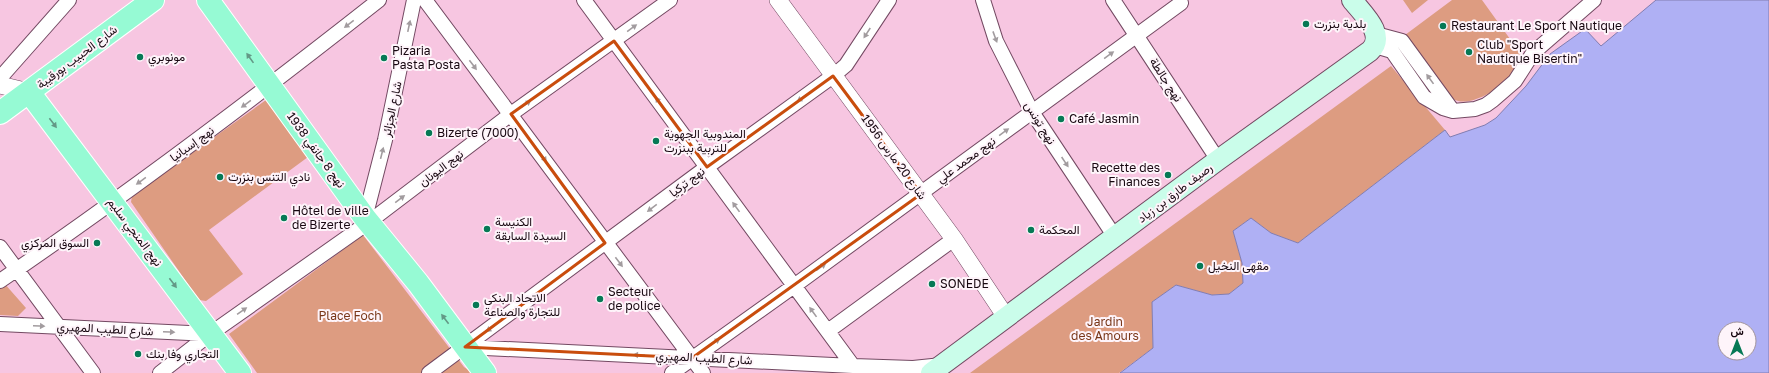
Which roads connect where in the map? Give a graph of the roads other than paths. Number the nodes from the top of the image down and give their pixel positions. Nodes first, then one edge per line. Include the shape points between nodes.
1 (69, 0) edge
2 (153, 0) edge
3 (208, 0) edge
4 (379, 0) edge
5 (414, 0) edge
6 (425, 0) edge
7 (584, 0) edge
8 (670, 0) edge
9 (778, 0) edge
10 (889, 0) edge
11 (983, 0) edge
12 (1113, 0) edge
13 (1352, 0) edge
14 (1594, 0) edge
15 (1182, 3) dead end
16 (1136, 35) junction
17 (1376, 40) junction
18 (614, 41) junction
19 (834, 76) junction
20 (0, 78) edge
21 (0, 85) edge
22 (270, 86) junction
23 (29, 92) junction
24 (1032, 112) junction
25 (0, 113) edge
26 (511, 114) junction
27 (1218, 160) junction
28 (707, 167) junction
29 (921, 194) junction
30 (113, 202) junction
31 (367, 220) junction
32 (1115, 237) junction
33 (954, 239) junction
34 (605, 243) junction
35 (0, 247) edge
36 (17, 269) junction
37 (0, 281) edge
38 (794, 286) junction
39 (1006, 317) junction
40 (0, 324) edge
41 (59, 327) junction
42 (828, 331) junction
43 (210, 334) junction
44 (465, 347) junction
45 (692, 358) junction
46 (855, 369) edge
47 (937, 369) edge
48 (93, 373) edge
49 (160, 373) edge
50 (240, 373) edge
51 (429, 373) edge
52 (485, 373) edge
53 (672, 373) edge
54 (703, 373) edge

1 - 20 street
2 - 23 main road, شارع الحبيب بورقيبة
22 -> 3 main road, نهج 8 جانفي 1938
4 -> 22 street, نهج إسبانيا
31 -> 5 street, شارع الجزائر
6 -> 26 street
7 - 18 street
18 -> 8 street, نهج اليونان
9 - 19 street, شارع 20 مارس 1956
10 -> 19 street, نهج تركيا via 846,65
11 -> 24 street, نهج تونس via 996,41
12 - 16 street, نهج جالطة
13 - 17 main road
14 - 17 street via 1533,54 1515,80 1493,100 1474,109 1453,111 1424,97 1392,51
15 - 16 street, نهج محمد علي
24 -> 16 street, نهج محمد علي
16 - 27 street, نهج جالطة
17 - 27 main road, رصيف طارق بن زياد via 1370,51
26 -> 18 street, نهج اليونان
28 -> 18 street
19 -> 28 street, نهج تركيا
19 - 29 street, شارع 20 مارس 1956
21 - 23 street
22 -> 30 street, نهج إسبانيا
22 - 31 main road, نهج 8 جانفي 1938
23 - 25 main road, شارع الحبيب بورقيبة
23 -> 30 main road, نهج المنجي سليم
29 -> 24 street, نهج محمد علي
24 -> 32 street, نهج تونس
31 -> 26 street, نهج اليونان
26 -> 34 street
27 - 32 main road, رصيف طارق بن زياد
28 -> 34 street, نهج تركيا
38 -> 28 street
29 - 33 street, شارع 20 مارس 1956
38 -> 29 street, نهج محمد علي
30 - 36 street, نهج إسبانيا
30 -> 43 main road, نهج المنجي سليم
43 -> 31 street, نهج اليونان
44 -> 31 main road, نهج 8 جانفي 1938
32 - 39 main road, رصيف طارق بن زياد
33 - 39 street, شارع 20 مارس 1956
33 - 42 street
34 -> 44 street, نهج تركيا
34 -> 45 street
35 - 36 street
36 - 37 street, نهج إسبانيا
36 - 41 street
42 -> 38 street
45 -> 38 street, نهج محمد علي
39 - 47 main road, رصيف طارق بن زياد
40 -> 41 street, شارع الطيب المهيري
41 -> 43 street, شارع الطيب المهيري
41 - 48 street
42 - 46 street
43 - 49 street, نهج اليونان
43 - 50 main road, نهج المنجي سليم
45 -> 44 street, شارع الطيب المهيري
44 - 51 street, نهج تركيا
44 - 52 main road, نهج 8 جانفي 1938
45 - 46 street, شارع الطيب المهيري
45 - 53 street, نهج محمد علي
45 - 54 street
46 - 47 street, شارع الطيب المهيري

